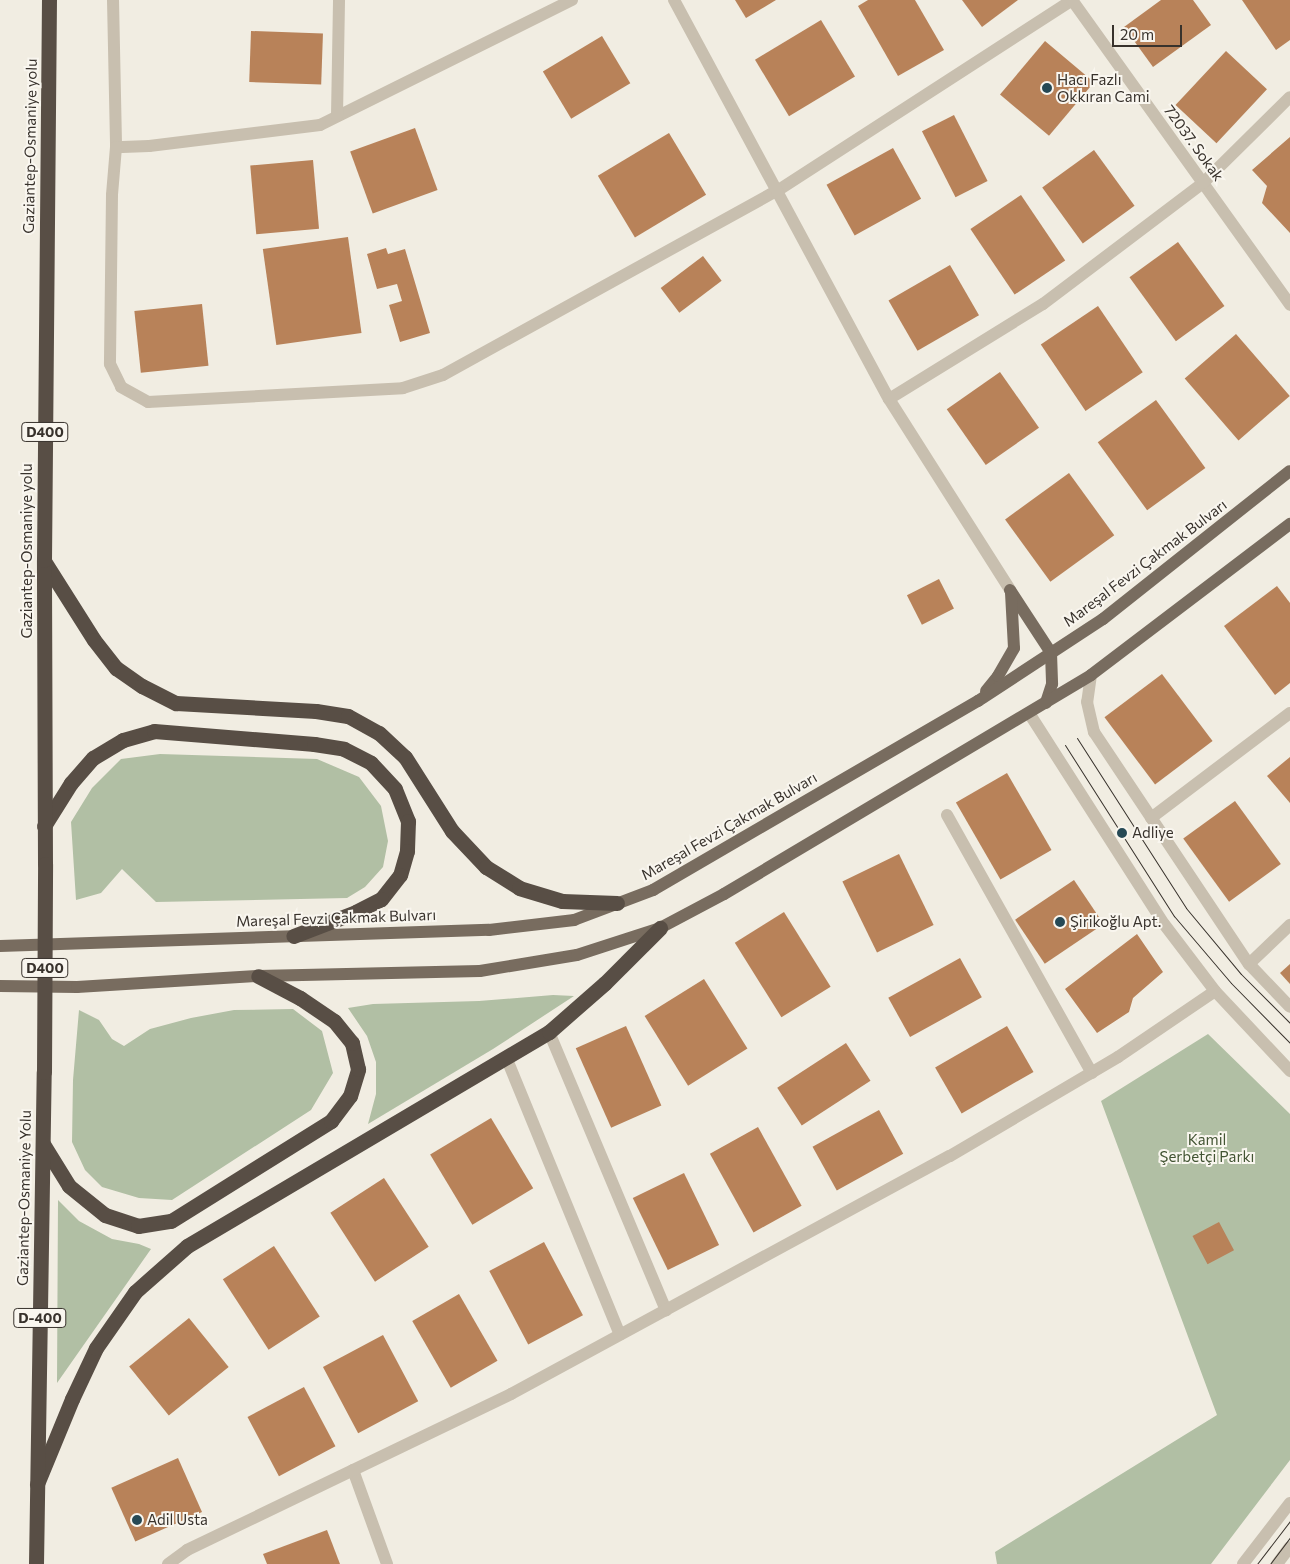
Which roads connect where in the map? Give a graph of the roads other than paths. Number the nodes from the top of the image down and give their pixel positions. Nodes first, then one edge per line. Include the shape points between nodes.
1 (49, 0) edge
2 (112, 0) edge
3 (339, 0) edge
4 (572, 0) edge
5 (674, 0) edge
6 (1072, 0) edge
7 (1290, 97) edge
8 (338, 116) junction
9 (116, 147) junction
10 (1203, 183) junction
11 (777, 191) junction
12 (1290, 305) edge
13 (888, 399) junction
14 (1290, 471) edge
15 (1290, 524) edge
16 (44, 560) junction
17 (1010, 590) junction
18 (1050, 653) junction
19 (1091, 675) junction
20 (978, 701) junction
21 (1046, 703) junction
22 (1029, 713) junction
23 (1290, 713) edge
24 (947, 815) dead end
25 (1151, 818) junction
26 (44, 826) junction
27 (617, 903) junction
28 (1290, 924) edge
29 (660, 928) junction
30 (293, 936) junction
31 (0, 946) edge
32 (1249, 964) junction
33 (258, 976) junction
34 (0, 986) edge
35 (1214, 991) junction
36 (1290, 1007) edge
37 (549, 1032) junction
38 (506, 1057) junction
39 (1290, 1071) edge
40 (44, 1072) joint
41 (1092, 1073) junction
42 (43, 1144) junction
43 (666, 1310) junction
44 (620, 1335) junction
45 (353, 1470) junction
46 (37, 1484) junction
47 (1290, 1503) edge
48 (1290, 1547) edge
49 (36, 1564) edge
50 (168, 1564) edge
51 (387, 1564) edge
52 (1243, 1564) edge
53 (1277, 1564) edge

1 - 16 highway, Gaziantep-Osmaniye yolu / D400
2 - 9 street
3 - 8 street
4 - 8 street
5 - 11 street
6 - 10 street, 72037. Sokak
6 - 11 street
7 - 10 street
8 - 9 street via 320,124 149,146
9 - 11 street via 112,195 110,364 121,387 148,402 402,388 443,375
10 - 12 street, 72037. Sokak
10 - 13 street via 1044,304
11 - 13 street
13 - 17 street
14 - 18 main road, Mareşal Fevzi Çakmak Bulvarı via 1103,619
15 - 19 main road
16 - 26 highway, Gaziantep-Osmaniye yolu / D400
16 - 27 highway via 94,640 116,668 142,686 176,703 316,711 348,716 379,733 405,756 452,831 486,867 519,888 562,901
17 - 18 main road
17 - 20 main road via 1014,648
18 - 20 main road, Mareşal Fevzi Çakmak Bulvarı
18 - 21 main road via 1052,684
19 - 21 main road
19 - 25 street via 1087,702 1094,732
20 - 27 main road, Mareşal Fevzi Çakmak Bulvarı via 653,890
21 - 22 main road
22 - 29 main road via 724,894
22 - 35 street via 1164,924
23 - 25 street
24 - 41 street
25 - 32 street
26 - 30 highway via 71,783 93,758 123,740 154,731 314,744 344,750 371,763 395,789 408,821 407,851 400,875 381,899
26 - 40 highway, Gaziantep-Osmaniye yolu / D400, bridge
27 - 30 main road, Mareşal Fevzi Çakmak Bulvarı via 574,920 489,930
28 - 32 street
29 - 33 main road via 577,956 480,972
29 - 37 highway via 605,983
30 - 31 main road, Mareşal Fevzi Çakmak Bulvarı
32 - 36 street
33 - 34 main road via 77,987
33 - 42 highway via 334,1021 352,1043 358,1069 350,1096 331,1121 171,1221 138,1226 105,1215 69,1186
35 - 39 street
35 - 41 street
37 - 38 highway
37 - 43 street
38 - 44 street
38 - 46 highway via 187,1246 136,1292 96,1348
40 - 42 highway, Gaziantep-Osmaniye Yolu / D-400
41 - 43 street via 950,1156
42 - 46 highway, Gaziantep-Osmaniye Yolu / D-400
43 - 44 street
44 - 45 street via 511,1394
45 - 50 street via 187,1550
45 - 51 street
46 - 49 highway, Gaziantep-Osmaniye Yolu / D-400
47 - 52 street
48 - 53 street

